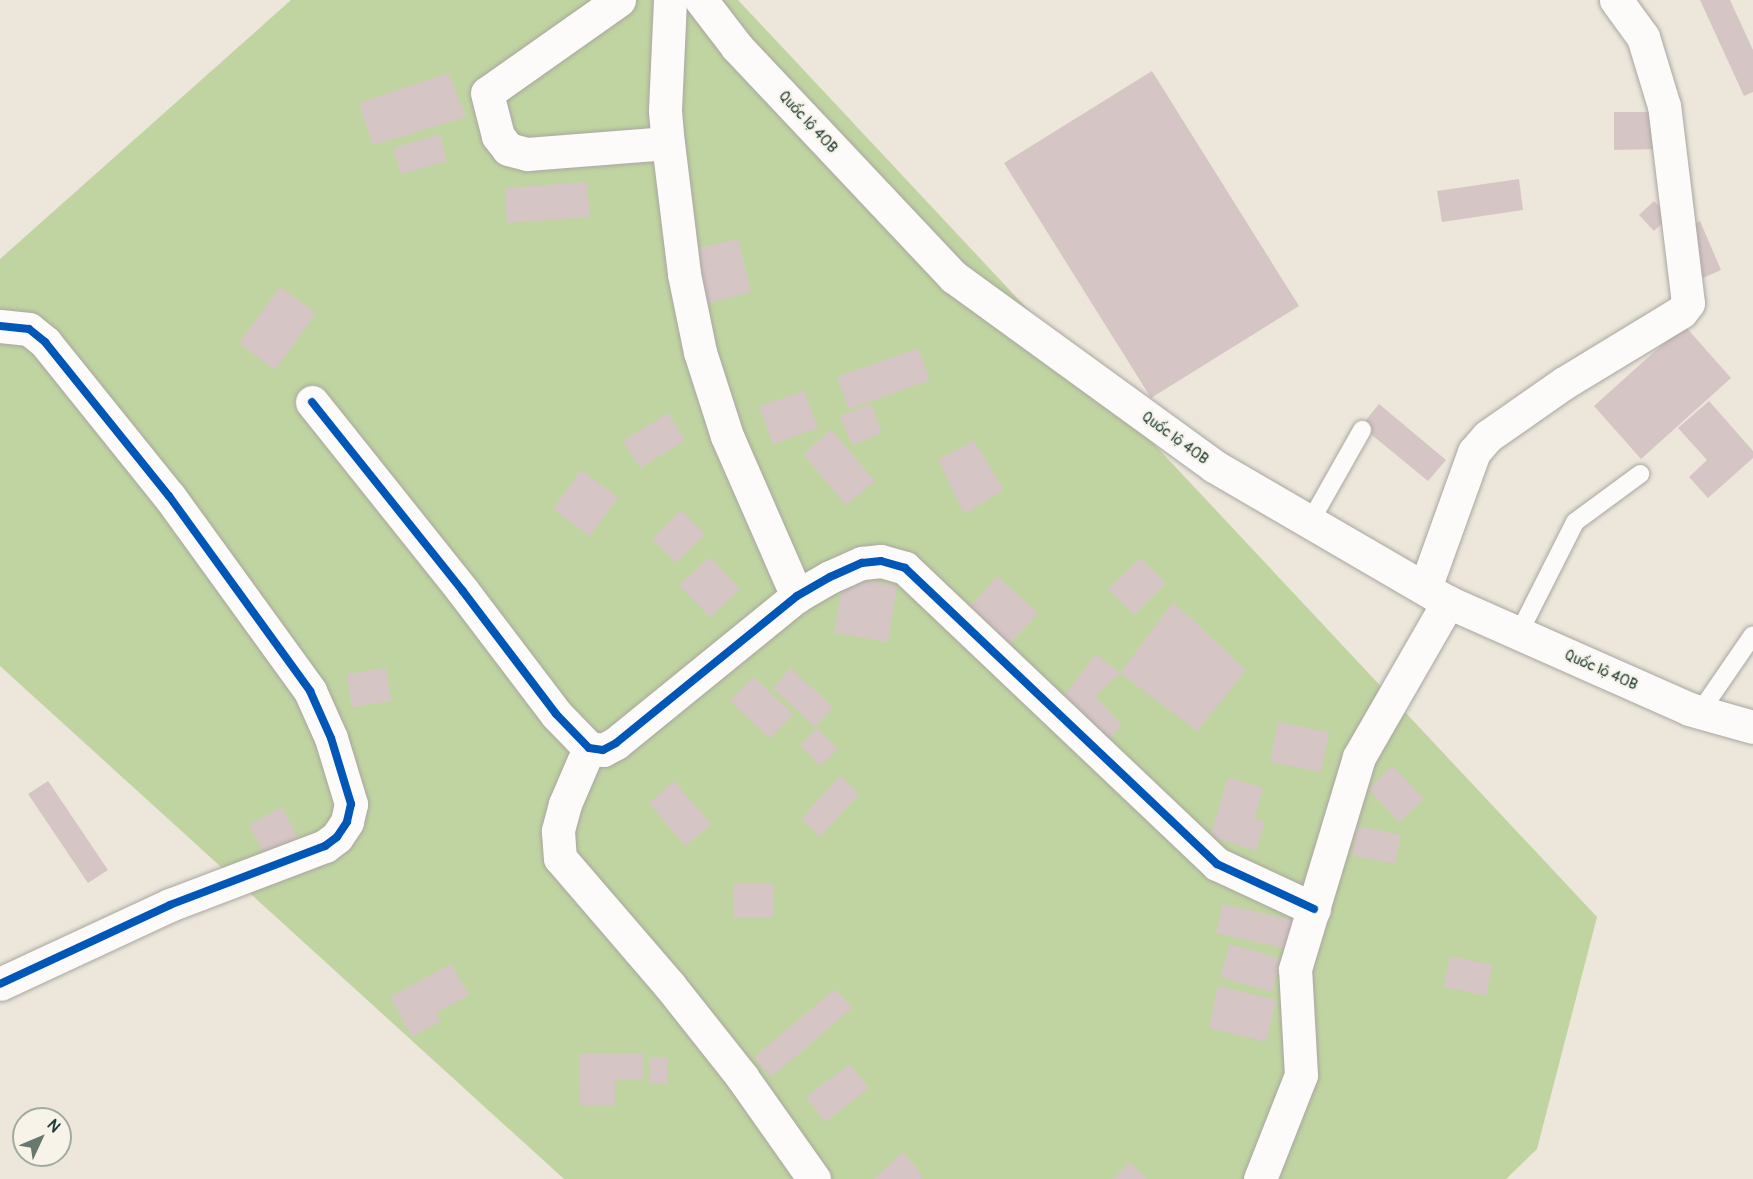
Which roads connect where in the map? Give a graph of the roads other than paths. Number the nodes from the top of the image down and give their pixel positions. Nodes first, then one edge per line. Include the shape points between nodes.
1 (619, 0) edge
2 (670, 0) edge
3 (701, 0) edge
4 (1616, 0) edge
5 (668, 143) junction
6 (0, 326) edge
7 (312, 402) dead end
8 (1362, 430) dead end
9 (1640, 474) dead end
10 (1310, 522) junction
11 (1437, 595) junction
12 (796, 596) junction
13 (1519, 633) junction
14 (1753, 635) edge
15 (1700, 712) junction
16 (1753, 727) edge
17 (589, 748) junction
18 (1314, 909) junction
19 (0, 984) edge
20 (814, 1179) edge
21 (1260, 1179) edge

1 - 5 main road via 487,93 498,136 508,149 527,154
2 - 5 main road via 666,54
3 - 10 main road, Quốc lộ 40B via 737,47 954,277 1214,466
4 - 11 main road via 1643,37 1664,106 1688,303 1681,312 1564,383 1488,436 1474,452
5 - 12 main road via 684,274 700,352 727,436
6 - 19 main road via 29,329 45,342 169,496 310,691 331,738 351,804 347,822 325,846 170,905
7 - 17 main road via 556,714
8 - 10 lane
9 - 13 lane via 1575,522
10 - 11 main road, Quốc lộ 40B
11 - 13 main road, Quốc lộ 40B
11 - 18 main road via 1359,757
12 - 17 main road via 616,743 603,750
12 - 18 main road via 862,564 881,561 905,568 1217,864
13 - 15 main road, Quốc lộ 40B
14 - 15 lane
15 - 16 main road, Quốc lộ 40B
17 - 20 main road via 565,804 558,831 560,858 735,1068
18 - 21 main road via 1295,969 1301,1075

